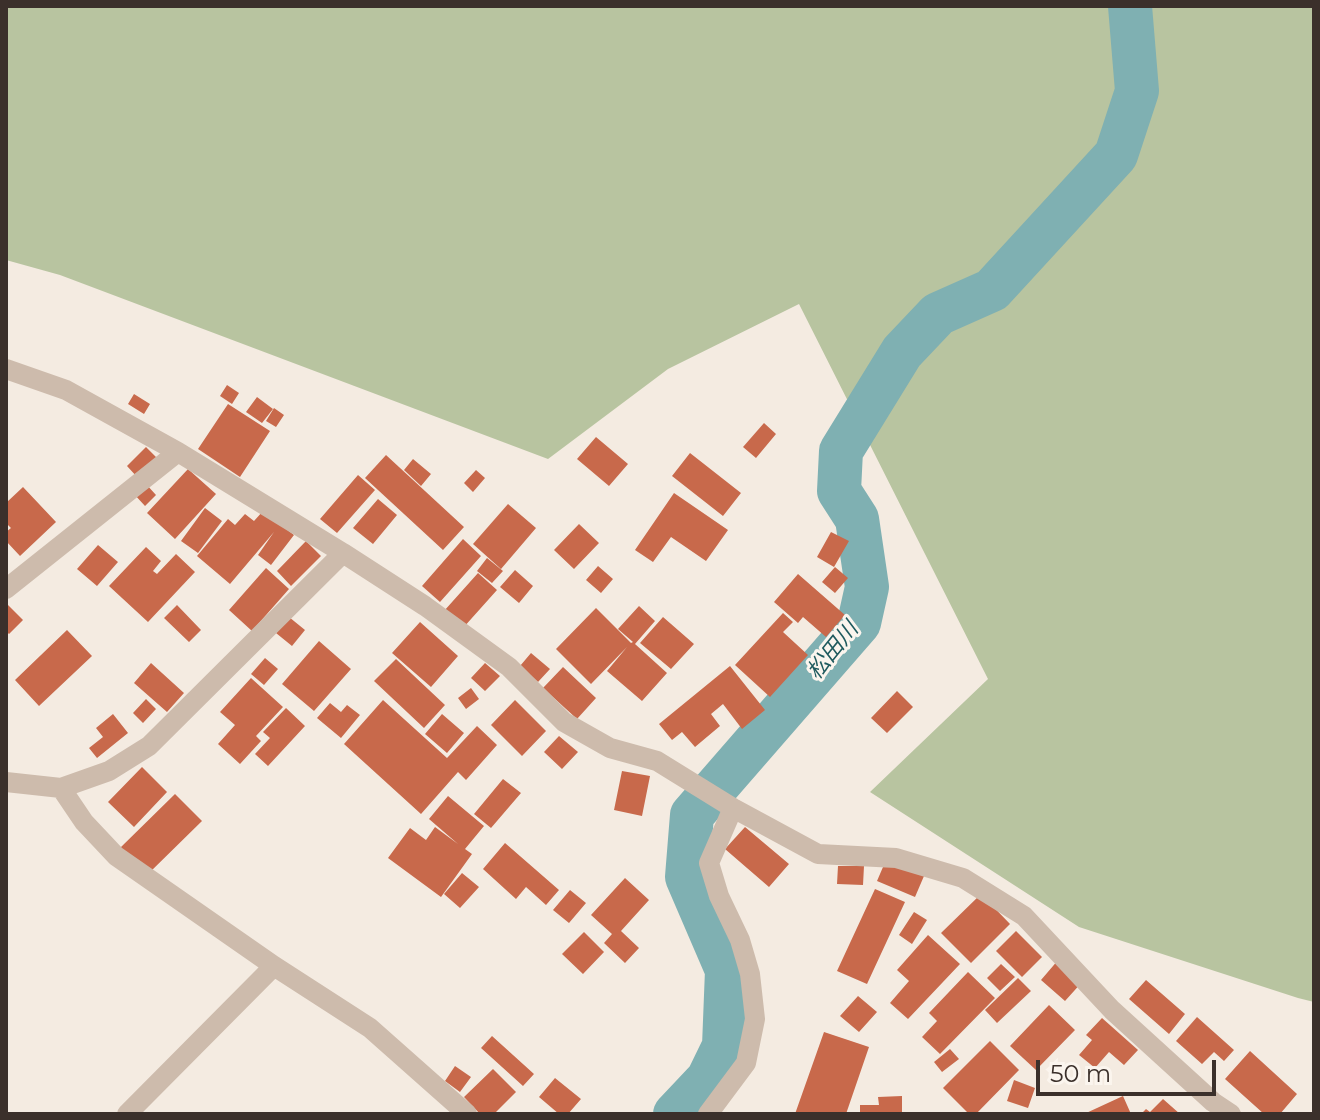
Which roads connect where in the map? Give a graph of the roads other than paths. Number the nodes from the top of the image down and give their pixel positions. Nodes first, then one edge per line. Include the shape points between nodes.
1 (6, 369) edge
2 (178, 452) junction
3 (343, 553) junction
4 (6, 589) edge
5 (6, 782) edge
6 (61, 788) junction
7 (733, 808) junction
8 (274, 966) junction
9 (127, 1114) edge
10 (467, 1114) edge
11 (708, 1114) edge
12 (1231, 1114) edge

1 - 2 street via 66,390
2 - 3 street
2 - 4 street
3 - 6 street via 149,746 109,771
3 - 7 street via 509,667 564,722 610,748 657,761
5 - 6 street
6 - 8 street via 116,856
7 - 11 street via 709,863 740,940 755,1019 746,1063
7 - 12 street via 818,854 896,858 963,878 1024,916 1112,1010
8 - 9 street
8 - 10 street via 370,1028

